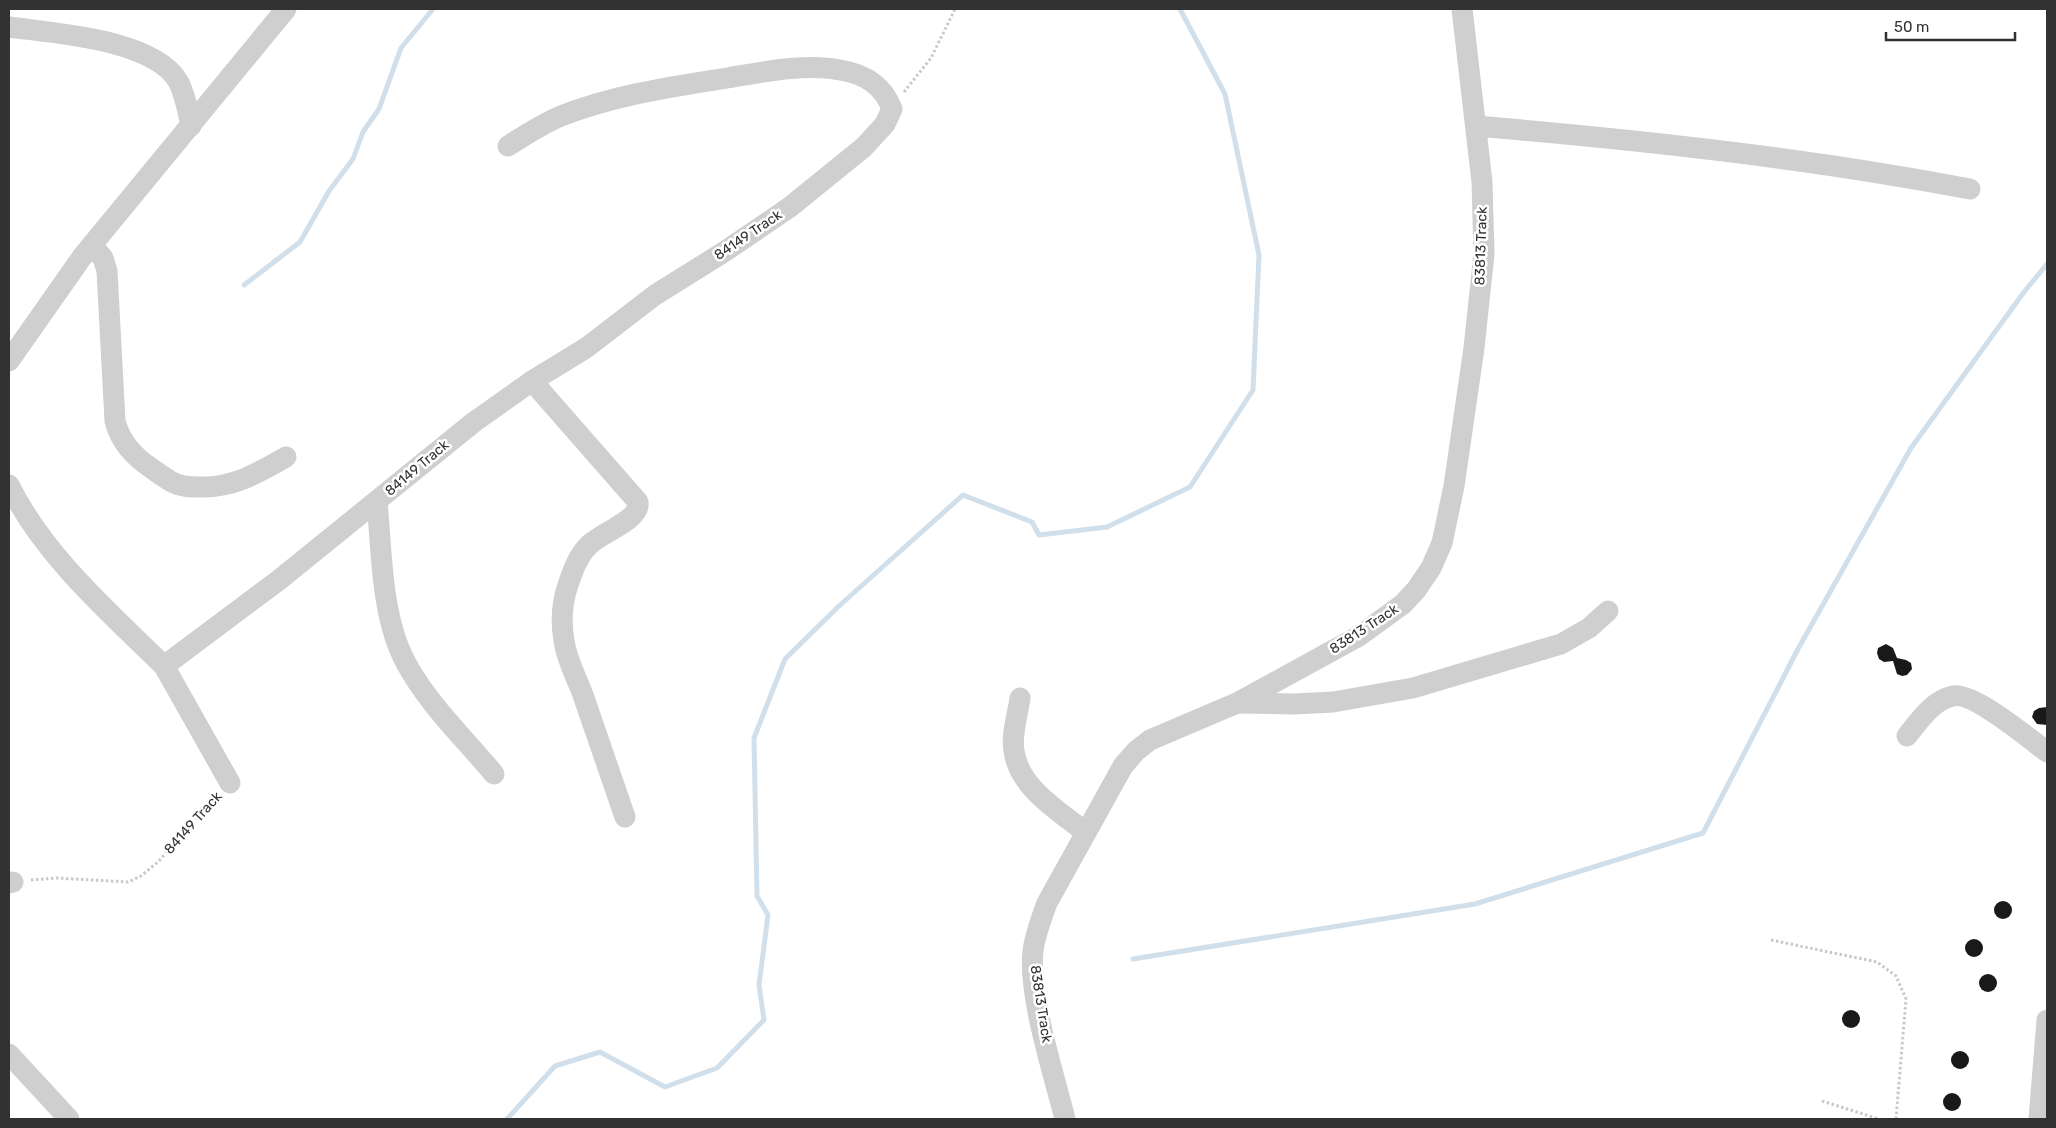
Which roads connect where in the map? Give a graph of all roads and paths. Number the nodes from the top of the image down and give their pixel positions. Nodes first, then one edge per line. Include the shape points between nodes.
1 (286, 9) edge
2 (955, 9) edge
3 (1462, 9) edge
4 (9, 27) edge
5 (892, 109) junction
6 (192, 126) junction
7 (1476, 126) junction
8 (508, 146) dead end
9 (1970, 189) dead end
10 (92, 245) junction
11 (9, 361) edge
12 (532, 381) junction
13 (286, 457) dead end
14 (9, 485) edge
15 (377, 502) junction
16 (1608, 611) dead end
17 (164, 666) junction
18 (1020, 698) dead end
19 (1237, 702) junction
20 (1907, 736) dead end
21 (2047, 752) edge
22 (494, 774) dead end
23 (230, 783) joint
24 (625, 817) dead end
25 (1086, 832) junction
26 (11, 882) edge
27 (1771, 940) dead end
28 (2047, 1020) edge
29 (9, 1054) edge
30 (1822, 1101) dead end
31 (70, 1119) edge
32 (1065, 1119) edge
33 (1879, 1119) edge
34 (1896, 1119) edge
35 (2039, 1119) edge

1 - 6 street
2 - 5 path via 931,58
3 - 7 street, 83813 Track
4 - 6 street via 105,41 151,59 165,67 177,81
5 - 8 street via 883,90 866,79 840,70 798,68 700,82 612,100 560,117
5 - 12 street, 84149 Track via 886,124 864,147 790,207 655,295 586,348
6 - 10 street
7 - 9 street via 1610,138 1895,175
7 - 19 street, 83813 Track via 1484,254 1454,486 1442,543 1416,590 1386,618
10 - 11 street
10 - 13 street via 103,258 107,271 115,421 118,435 131,451 159,474 187,486 214,487 235,483
12 - 15 street, 84149 Track via 474,422
12 - 24 street via 638,502 634,515 602,534 579,558 567,589 563,622 567,658
14 - 17 street via 20,508 53,552
15 - 17 street, 84149 Track
15 - 22 street via 384,585 390,618 405,661 424,691
16 - 19 street via 1589,628 1561,644 1413,688 1333,702
17 - 23 street, 84149 Track
18 - 25 street via 1013,750 1018,767 1039,794
19 - 25 street, 83813 Track via 1150,740 1136,750 1111,786
20 - 21 street via 1939,701 1953,695 1964,696 1990,710
23 - 26 path, 84149 Track via 159,861 128,882 57,878
25 - 32 street, 83813 Track via 1047,903 1033,952 1033,975 1040,1015
27 - 34 path via 1876,962 1896,976 1906,999
28 - 35 street
29 - 31 street
30 - 33 path

